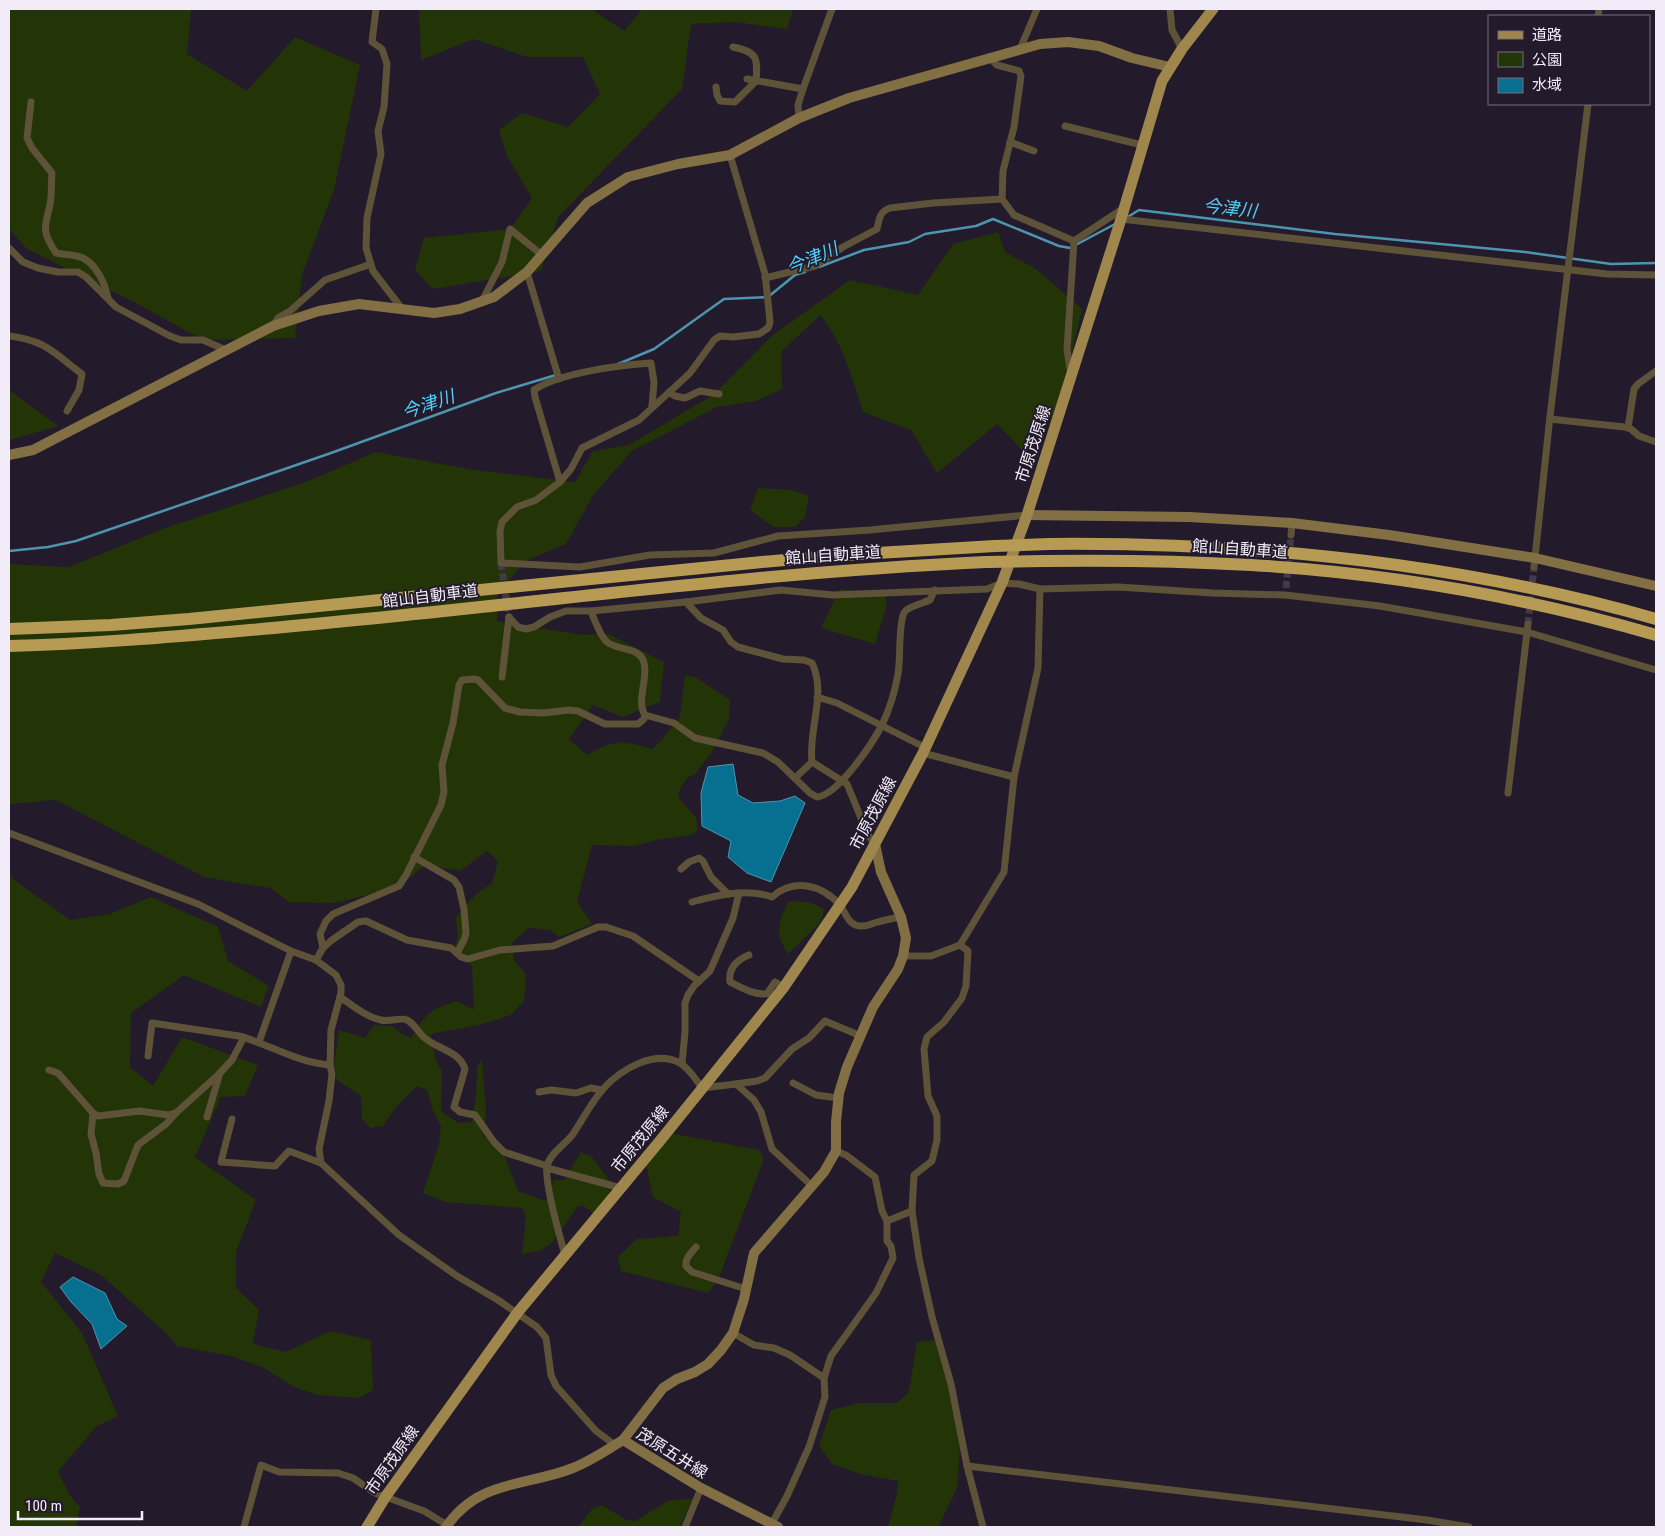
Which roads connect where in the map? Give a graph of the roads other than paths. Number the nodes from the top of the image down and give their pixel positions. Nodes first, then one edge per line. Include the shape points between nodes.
1 (376, 9) edge
2 (832, 9) edge
3 (1037, 9) edge
4 (1170, 9) edge
5 (1213, 9) edge
6 (732, 47) dead end
7 (1020, 49) junction
8 (1182, 49) junction
9 (989, 57) junction
10 (1170, 67) junction
11 (747, 79) dead end
12 (756, 81) junction
13 (716, 88) dead end
14 (803, 89) junction
15 (31, 102) dead end
16 (1588, 105) edge
17 (800, 118) junction
18 (1065, 126) dead end
19 (1010, 142) junction
20 (1142, 145) junction
21 (1034, 151) dead end
22 (730, 156) junction
23 (1002, 199) junction
24 (1121, 218) junction
25 (1074, 241) junction
26 (9, 248) edge
27 (542, 255) junction
28 (371, 264) junction
29 (1568, 269) junction
30 (527, 272) junction
31 (1656, 275) edge
32 (765, 278) junction
33 (108, 298) junction
34 (482, 301) junction
35 (403, 310) junction
36 (273, 326) junction
37 (9, 336) edge
38 (226, 350) junction
39 (1656, 371) edge
40 (1071, 377) junction
41 (560, 379) junction
42 (670, 392) junction
43 (719, 394) dead end
44 (652, 406) junction
45 (67, 411) dead end
46 (1550, 419) junction
47 (1628, 428) junction
48 (1656, 442) edge
49 (9, 455) edge
50 (560, 482) junction
51 (1027, 515) junction
52 (1292, 523) junction
53 (1292, 535) tunnel mouth
54 (1535, 562) junction
55 (1002, 583) junction
56 (1656, 586) edge
57 (1040, 589) junction
58 (935, 590) junction
59 (686, 602) junction
60 (590, 611) junction
61 (1656, 619) edge
62 (9, 628) edge
63 (1527, 628) junction
64 (1656, 635) edge
65 (9, 646) edge
66 (1656, 670) edge
67 (502, 677) dead end
68 (817, 696) junction
69 (645, 715) junction
70 (881, 726) junction
71 (924, 750) junction
72 (812, 762) junction
73 (1014, 777) junction
74 (795, 778) junction
75 (842, 781) junction
76 (1508, 793) dead end
77 (9, 833) edge
78 (875, 844) junction
79 (414, 857) junction
80 (681, 869) dead end
81 (739, 893) junction
82 (728, 894) junction
83 (692, 902) dead end
84 (840, 905) junction
85 (901, 917) junction
86 (960, 945) junction
87 (323, 948) junction
88 (291, 951) junction
89 (457, 953) junction
90 (748, 955) dead end
91 (903, 956) junction
92 (316, 960) junction
93 (699, 981) junction
94 (784, 987) junction
95 (340, 997) junction
96 (861, 1036) junction
97 (244, 1037) junction
98 (259, 1042) junction
99 (148, 1056) dead end
100 (682, 1064) junction
101 (330, 1065) junction
102 (50, 1070) dead end
103 (220, 1073) junction
104 (793, 1083) dead end
105 (736, 1084) junction
106 (702, 1088) junction
107 (602, 1090) junction
108 (539, 1092) dead end
109 (838, 1098) junction
110 (177, 1112) junction
111 (92, 1113) junction
112 (206, 1117) dead end
113 (232, 1120) dead end
114 (836, 1151) junction
115 (321, 1163) junction
116 (547, 1167) junction
117 (812, 1186) junction
118 (621, 1188) junction
119 (912, 1211) junction
120 (886, 1221) junction
121 (696, 1247) dead end
122 (565, 1256) junction
123 (746, 1289) junction
124 (518, 1312) junction
125 (733, 1333) junction
126 (824, 1378) junction
127 (619, 1443) junction
128 (967, 1466) junction
129 (701, 1488) junction
130 (386, 1496) junction
131 (1427, 1524) edge
132 (446, 1526) edge
133 (773, 1526) edge
134 (244, 1527) edge
135 (367, 1527) edge
136 (684, 1527) edge
137 (983, 1527) edge
138 (1469, 1527) edge

1 - 28 street via 372,42 382,49 387,64 384,107 378,131 381,154 366,218 366,248
2 - 14 street
3 - 7 street
4 - 8 street via 1172,30
5 - 8 main road, 市原茂原線
6 - 12 street via 748,50 755,56
7 - 9 street
7 - 10 street via 1068,42 1099,46
8 - 10 main road, 市原茂原線
9 - 17 street via 849,98
9 - 19 street via 996,65 1019,71 1021,76
10 - 20 main road, 市原茂原線 via 1155,100
11 - 12 street
12 - 13 street via 735,102 720,101
12 - 14 street
14 - 17 street via 798,105
15 - 33 street via 27,138 52,173 44,228 49,242 56,253 85,258 96,269
16 - 29 street
17 - 22 street
18 - 20 street
19 - 21 street
19 - 23 street via 1003,172
20 - 24 main road, 市原茂原線
22 - 27 street via 678,164 628,177 586,203
22 - 32 street
23 - 25 street via 1014,215
23 - 32 street via 933,202 884,210 877,229 815,266
24 - 25 street
24 - 29 street
24 - 40 main road, 市原茂原線
25 - 40 street via 1067,350
26 - 33 street via 23,262 38,268 78,272
27 - 30 street
27 - 34 street via 510,229 502,262
28 - 35 street
28 - 36 street via 325,280 278,318
29 - 31 street
29 - 46 street
30 - 34 street via 494,297
30 - 41 street
32 - 42 street via 768,328 759,334 720,336
33 - 38 street via 116,307 170,336 181,340 203,340
34 - 35 street via 434,313
35 - 36 street via 359,304 319,311
36 - 38 street
37 - 45 street via 42,343 82,374 79,390
38 - 49 street via 33,450
39 - 47 street via 1634,389
40 - 51 main road, 市原茂原線
41 - 44 street via 622,365 651,363 654,382
41 - 50 street via 534,390 534,397
42 - 43 street via 685,398 700,391
42 - 44 street
44 - 50 street via 639,420 582,448
46 - 47 street
46 - 54 street
47 - 48 street
50 - 51 street via 536,500 517,507 502,522 501,564 580,567 650,554 714,553 778,536
51 - 52 street via 1189,516
51 - 55 main road, 市原茂原線
52 - 53 street
52 - 54 street via 1389,534
54 - 56 street
55 - 57 street
55 - 58 street via 987,588
55 - 71 main road, 市原茂原線
57 - 63 street via 1118,586 1213,593 1286,591
57 - 73 street via 1038,668
58 - 59 street via 834,595 781,590
58 - 70 street via 930,600 904,611 901,659 893,698
59 - 60 street
59 - 68 street via 701,618 723,630 738,647 812,663 816,672
60 - 67 street via 566,611 526,629 518,627 509,617
60 - 69 street via 606,642 641,657
61 - 62 highway, 館山自動車道, bridge via 1515,585 1428,569 1332,557 1190,545 1049,544 762,562 170,621
63 - 66 street
63 - 76 street
64 - 65 highway, 館山自動車道, bridge via 1513,600 1426,584 1331,572 1190,562 1043,561 835,571 366,620 172,637
68 - 70 street
68 - 72 street via 810,750
69 - 74 street via 674,723 695,738 763,753
69 - 79 street via 638,724 605,724 578,711 520,712 504,708 478,680 462,680 442,766 444,797
70 - 71 street
70 - 75 street
71 - 73 street
71 - 78 main road, 市原茂原線
72 - 74 street
72 - 75 street
73 - 86 street via 1004,872
74 - 75 street via 817,798
75 - 78 street via 847,784 868,835
77 - 88 street via 198,904
78 - 84 main road, 市原茂原線
78 - 85 street via 881,872
79 - 87 street via 399,886 343,909 326,921 320,934
79 - 89 street via 454,880 458,887 466,933
80 - 82 street via 699,858 711,877
81 - 82 street
81 - 84 street via 772,897 790,885 801,884 826,894
81 - 93 street via 733,918 710,970
82 - 83 street
84 - 85 street via 848,919 860,926
84 - 94 main road, 市原茂原線
85 - 91 street via 906,938
86 - 91 street via 931,956
86 - 119 street via 968,951 962,998 944,1022 927,1037 924,1049 928,1096 936,1116 937,1140 932,1161 914,1175
87 - 89 street via 358,922 366,921 406,940 451,948
87 - 92 street
88 - 92 street
88 - 98 street
89 - 93 street via 468,959 500,950 553,946 598,927 606,927 633,936
90 - 94 street via 731,968 730,982 762,995 768,994 775,982
91 - 96 street
92 - 95 street via 336,975 341,985
93 - 100 street via 685,1003
94 - 106 main road, 市原茂原線
95 - 101 street via 331,1030
95 - 116 street via 379,1020 407,1020 426,1039 457,1056 465,1069 454,1107 460,1112 475,1115 504,1152
96 - 105 street via 825,1022 764,1078
96 - 109 street
97 - 98 street
97 - 99 street via 152,1024
97 - 103 street via 232,1060
98 - 101 street via 287,1054
100 - 106 street
100 - 107 street via 672,1059 657,1058 638,1063
101 - 115 street via 329,1101 319,1149
102 - 111 street via 58,1073
103 - 110 street
103 - 112 street
104 - 109 street via 816,1095
105 - 106 street
105 - 117 street via 754,1100 761,1112 772,1149
106 - 118 main road, 市原茂原線
107 - 108 street
107 - 116 street
109 - 114 street
110 - 111 street via 168,1115 140,1111 98,1116
110 - 111 street via 138,1145 124,1181 110,1185 103,1184 99,1174 91,1134
113 - 115 street via 221,1162 275,1166 289,1151
114 - 117 street
114 - 120 street via 875,1178
115 - 124 street via 400,1235 457,1276
116 - 118 street
116 - 122 street
117 - 123 street via 754,1253
118 - 122 main road, 市原茂原線
119 - 120 street
119 - 128 street via 919,1258 951,1384
120 - 126 street via 887,1241 894,1258 865,1310 834,1350
121 - 123 street via 685,1262 692,1272
122 - 124 main road, 市原茂原線
123 - 125 street
124 - 127 street via 546,1338 556,1386 596,1431
124 - 130 main road, 市原茂原線
125 - 126 street via 754,1345 790,1354
125 - 127 street via 708,1364 663,1388
126 - 133 street via 825,1397 809,1447
127 - 129 street, 茂原五井線
127 - 132 street, 茂原五井線 via 573,1468 491,1490 476,1498
128 - 131 street
128 - 137 street
129 - 133 street, 茂原五井線
129 - 136 street
130 - 132 street via 424,1511
130 - 134 street via 338,1473 279,1472 261,1466
130 - 135 main road, 市原茂原線
131 - 138 street

